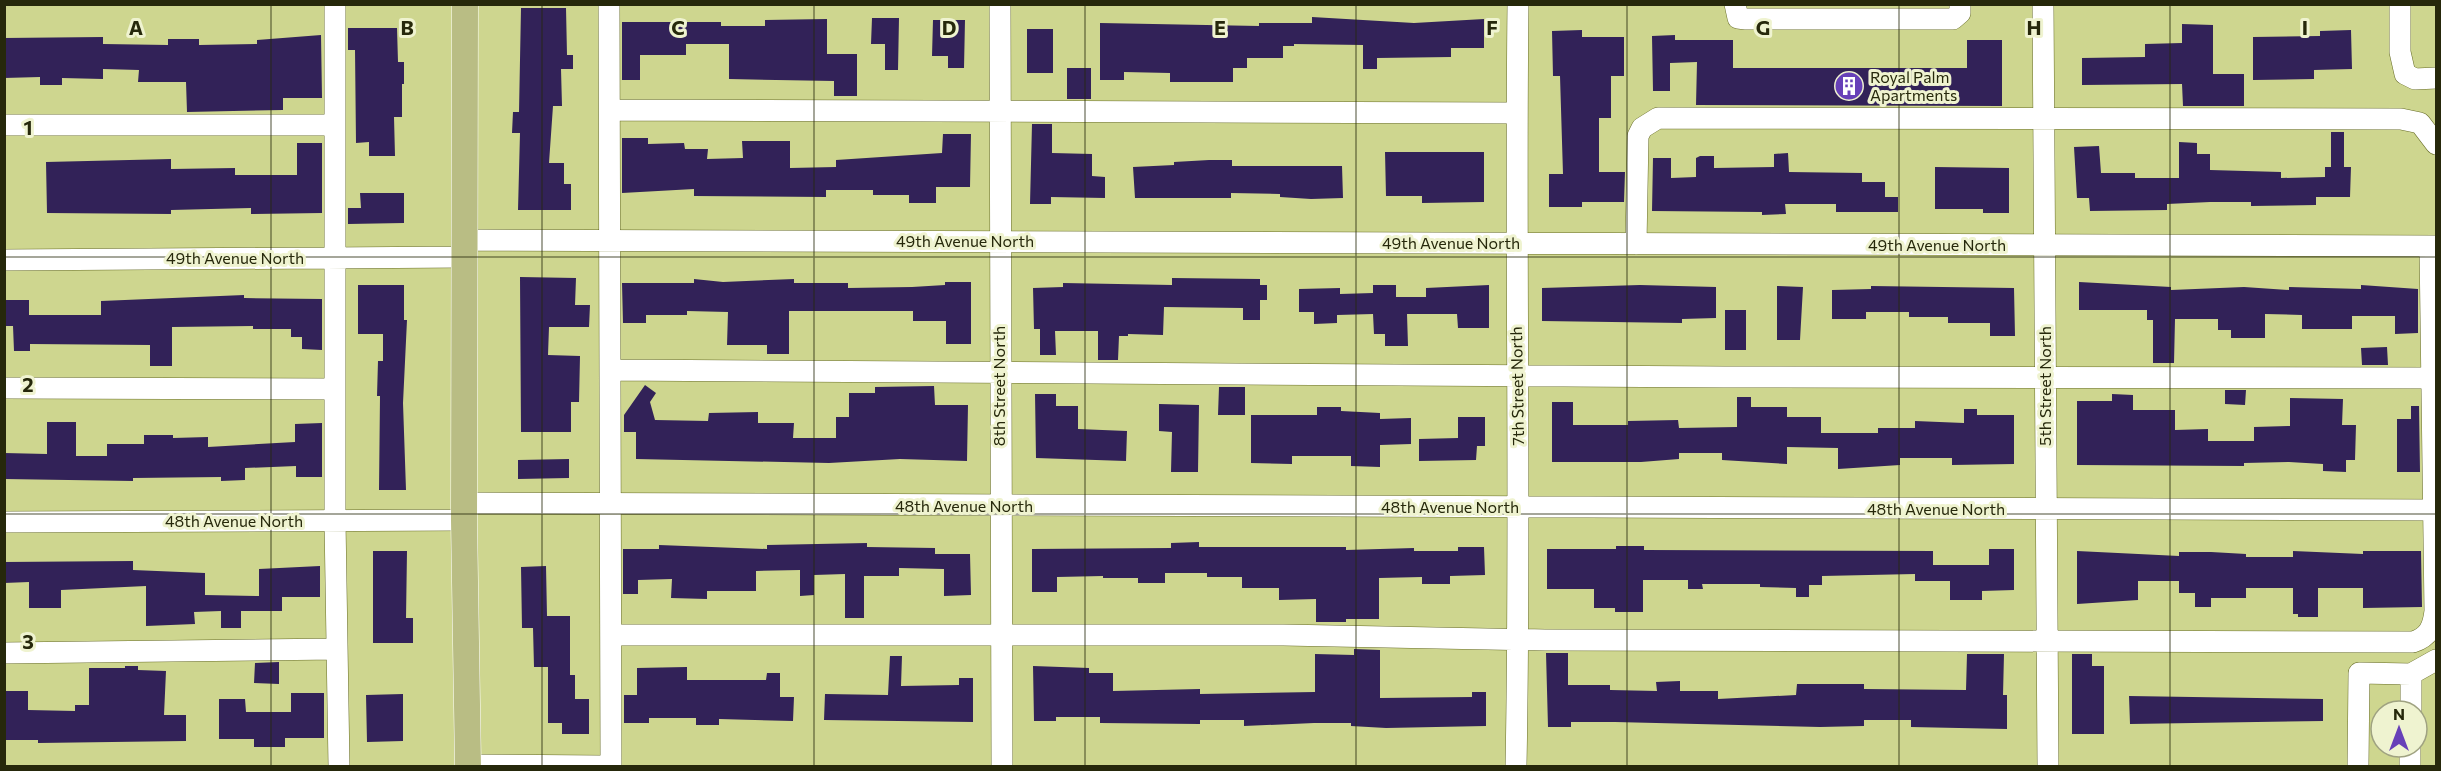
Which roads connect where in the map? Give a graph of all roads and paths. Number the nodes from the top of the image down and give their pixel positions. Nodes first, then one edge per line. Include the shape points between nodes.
1 (335, 4) edge
2 (465, 4) edge
3 (609, 4) edge
4 (1000, 4) edge
5 (1518, 4) edge
6 (1735, 4) edge
7 (1960, 4) edge
8 (2043, 4) edge
9 (2400, 4) edge
10 (1852, 12) edge
11 (2436, 78) edge
12 (610, 110) junction
13 (1000, 110) junction
14 (1517, 113) junction
15 (2043, 120) junction
16 (4, 125) edge
17 (334, 125) junction
18 (2436, 144) edge
19 (610, 239) junction
20 (999, 241) junction
21 (1515, 243) junction
22 (1636, 244) junction
23 (2044, 246) junction
24 (2433, 246) edge
25 (466, 248) junction
26 (335, 257) junction
27 (4, 260) edge
28 (611, 370) junction
29 (999, 373) junction
30 (1517, 375) junction
31 (2046, 378) junction
32 (2432, 378) junction
33 (4, 388) edge
34 (335, 389) junction
35 (611, 503) junction
36 (999, 506) junction
37 (1518, 507) junction
38 (2045, 509) junction
39 (2435, 510) edge
40 (464, 512) junction
41 (335, 520) junction
42 (4, 522) edge
43 (610, 635) junction
44 (1001, 635) junction
45 (1519, 639) junction
46 (2046, 642) junction
47 (337, 649) junction
48 (4, 653) edge
49 (2436, 660) edge
50 (2411, 674) junction
51 (2410, 699) edge
52 (339, 766) edge
53 (468, 766) edge
54 (602, 766) edge
55 (610, 766) edge
56 (1002, 766) edge
57 (1516, 766) edge
58 (2048, 766) edge
59 (2358, 766) edge

1 - 17 street
2 - 25 main road
3 - 12 street
4 - 13 street, 8th Street North
5 - 14 street, 7th Street North
6 - 10 street via 1738,18 1746,19
7 - 10 street via 1960,13 1953,19
8 - 15 street, 5th Street North
9 - 11 street via 2400,52 2405,75 2415,79
12 - 13 street
12 - 19 street
13 - 14 street
13 - 20 street, 8th Street North
14 - 21 street, 7th Street North
15 - 18 street via 2401,119 2420,123
15 - 22 street via 1658,118 1642,128 1638,136
15 - 23 street, 5th Street North
16 - 17 street
17 - 26 street
19 - 20 street, 49th Avenue North
19 - 25 street, 49th Avenue North
19 - 28 street
20 - 21 street, 49th Avenue North
20 - 29 street, 8th Street North
21 - 22 street, 49th Avenue North
21 - 30 street, 7th Street North
22 - 23 street, 49th Avenue North
23 - 24 street, 49th Avenue North
23 - 31 street, 5th Street North
24 - 32 street
25 - 26 street, 49th Avenue North
25 - 40 main road
26 - 27 street, 49th Avenue North
26 - 34 street
28 - 29 street
28 - 35 street
29 - 30 street
29 - 36 street, 8th Street North
30 - 31 street
30 - 37 street, 7th Street North
31 - 32 street
31 - 38 street, 5th Street North
32 - 39 street
33 - 34 street
34 - 41 street
35 - 36 street, 48th Avenue North
35 - 40 street, 48th Avenue North
35 - 43 street
36 - 37 street, 48th Avenue North
36 - 44 street, 8th Street North
37 - 38 street, 48th Avenue North
37 - 45 street, 7th Street North
38 - 39 street, 48th Avenue North
38 - 46 street, 5th Street North
39 - 46 street via 2435,610 2433,623 2423,639
40 - 41 street, 48th Avenue North
40 - 53 main road
41 - 42 street, 48th Avenue North
41 - 47 street
43 - 44 street
43 - 55 street
44 - 45 street
44 - 56 street, 8th Street North
45 - 46 street
45 - 57 street, 7th Street North
46 - 58 street, 5th Street North
47 - 48 street
47 - 52 street
49 - 50 street
50 - 51 street
50 - 59 street via 2359,673
53 - 54 street

